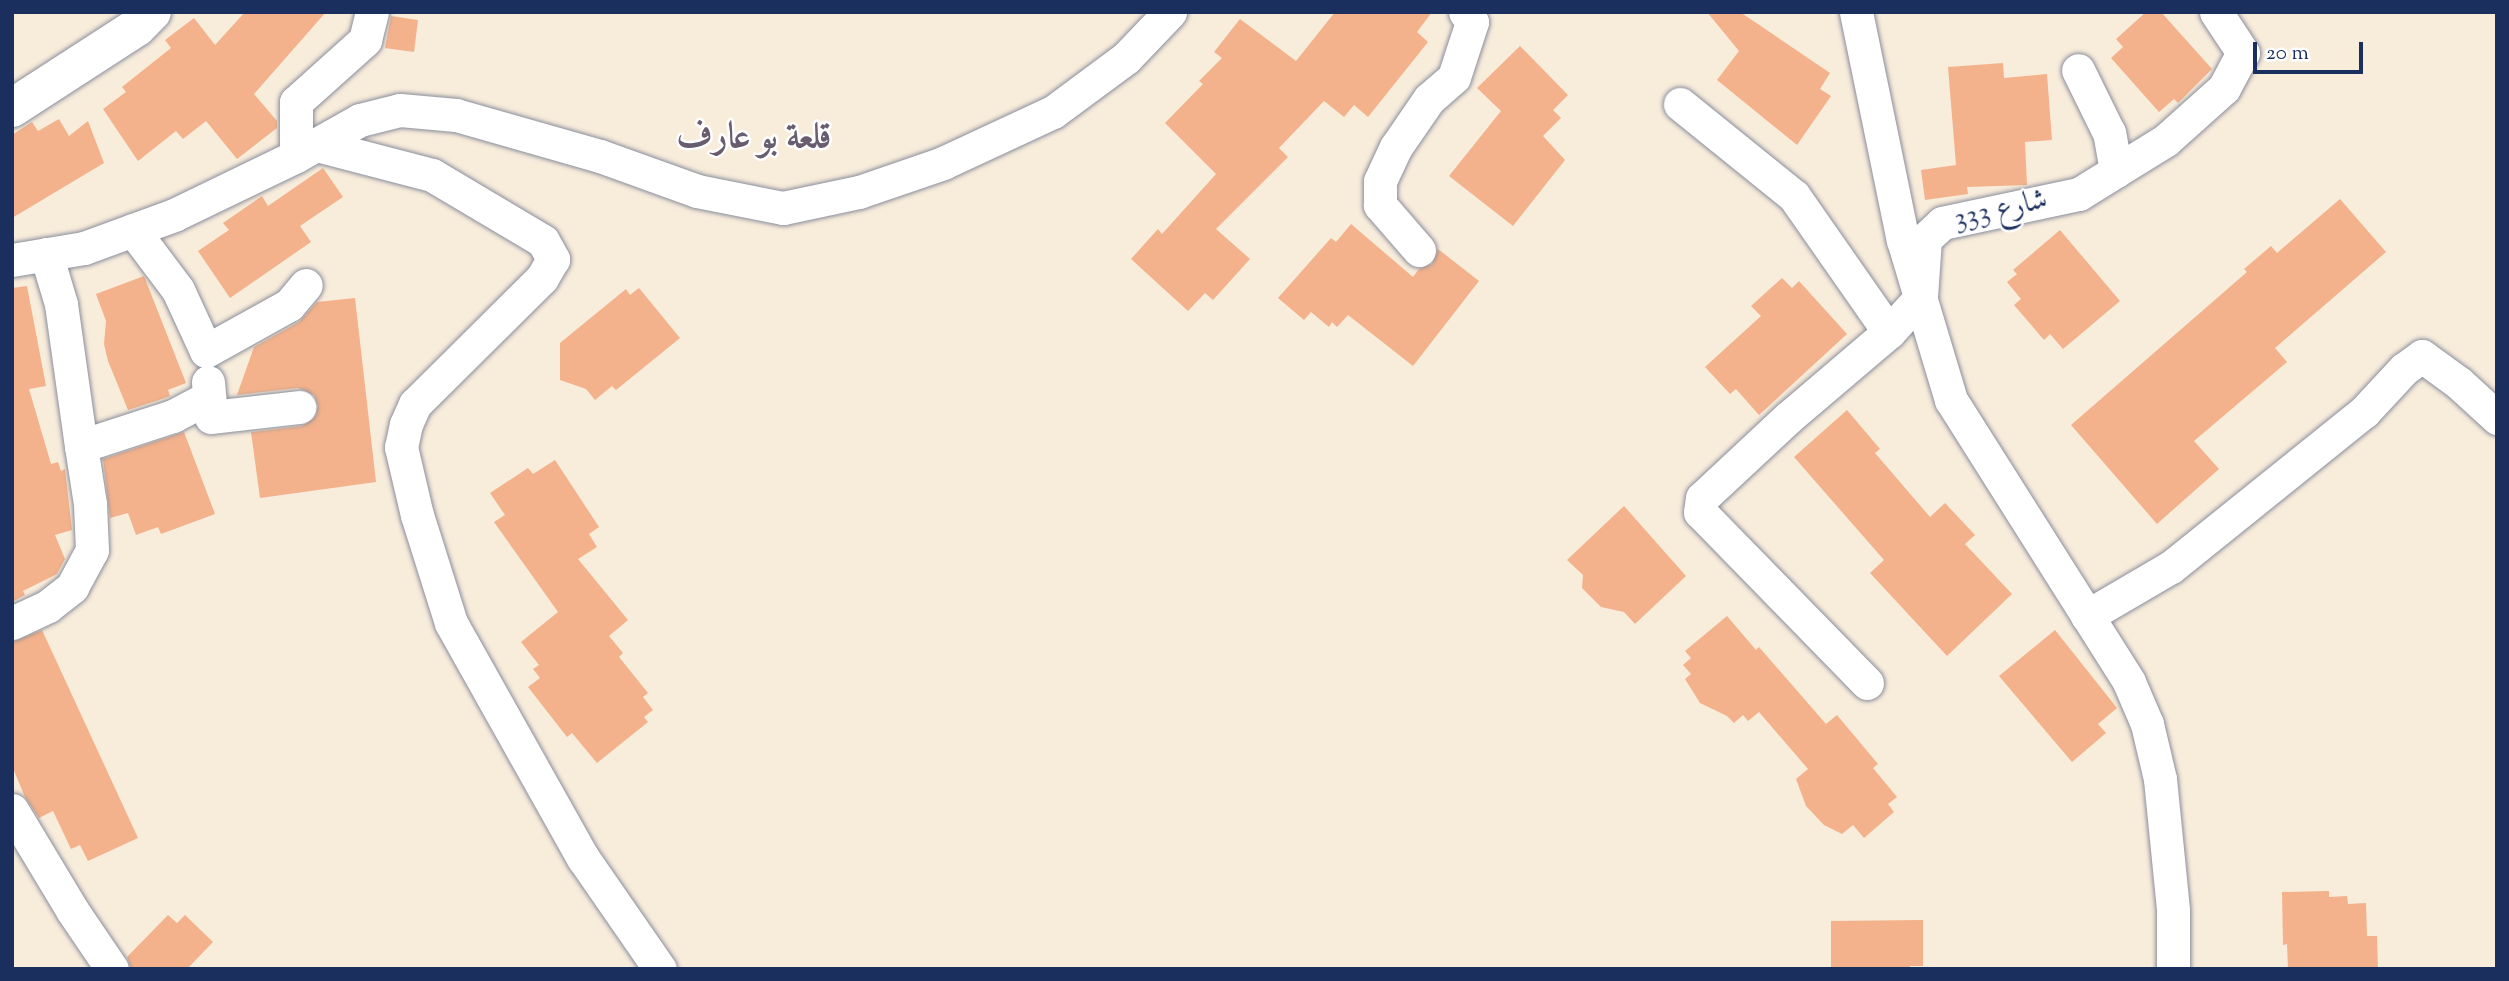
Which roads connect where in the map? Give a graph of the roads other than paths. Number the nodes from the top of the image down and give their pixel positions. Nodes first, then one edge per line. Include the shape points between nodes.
1 (152, 12) edge
2 (372, 12) edge
3 (1170, 12) edge
4 (1465, 12) edge
5 (1856, 12) edge
6 (2216, 12) edge
7 (2078, 70) dead end
8 (1679, 104) dead end
9 (12, 108) edge
10 (305, 150) junction
11 (2116, 171) junction
12 (133, 230) junction
13 (1419, 250) dead end
14 (46, 254) junction
15 (12, 260) edge
16 (306, 285) dead end
17 (1921, 297) junction
18 (1889, 332) junction
19 (206, 351) junction
20 (209, 397) junction
21 (299, 407) dead end
22 (2497, 418) edge
23 (81, 446) junction
24 (2087, 616) junction
25 (12, 623) edge
26 (1867, 683) dead end
27 (12, 810) edge
28 (112, 969) edge
29 (660, 969) edge
30 (2173, 969) edge

1 - 9 main road via 137,27
2 - 10 street via 365,40 296,102
3 - 10 street via 1126,58 1053,112 943,163 859,192 783,208 698,191 600,156 456,115 400,110 360,120
4 - 13 street via 1472,22 1454,77 1429,99 1396,147 1380,181 1380,205
5 - 17 street via 1903,240
6 - 11 street, شارع 333 via 2243,53 2224,88 2166,140
7 - 11 street via 2109,132
8 - 18 street via 1794,196
10 - 12 street via 174,215
10 - 29 street via 432,175 543,241 553,259 542,278 415,404 401,447 416,515 451,623 583,858
11 - 17 street, شارع 333 via 2079,194 1942,223 1925,239
12 - 14 street via 84,248
12 - 19 street via 178,290
14 - 15 street
14 - 23 street via 61,303
16 - 19 street via 289,306
17 - 18 street
17 - 24 street via 1951,400
18 - 26 street via 1730,471 1703,498 1700,512
19 - 20 street
20 - 21 street via 212,417
20 - 23 street via 173,416
22 - 24 street via 2422,356 2364,412 2171,567
23 - 25 street via 92,550 72,587 48,606
24 - 30 street via 2129,682 2147,724 2160,779 2173,909
27 - 28 street

